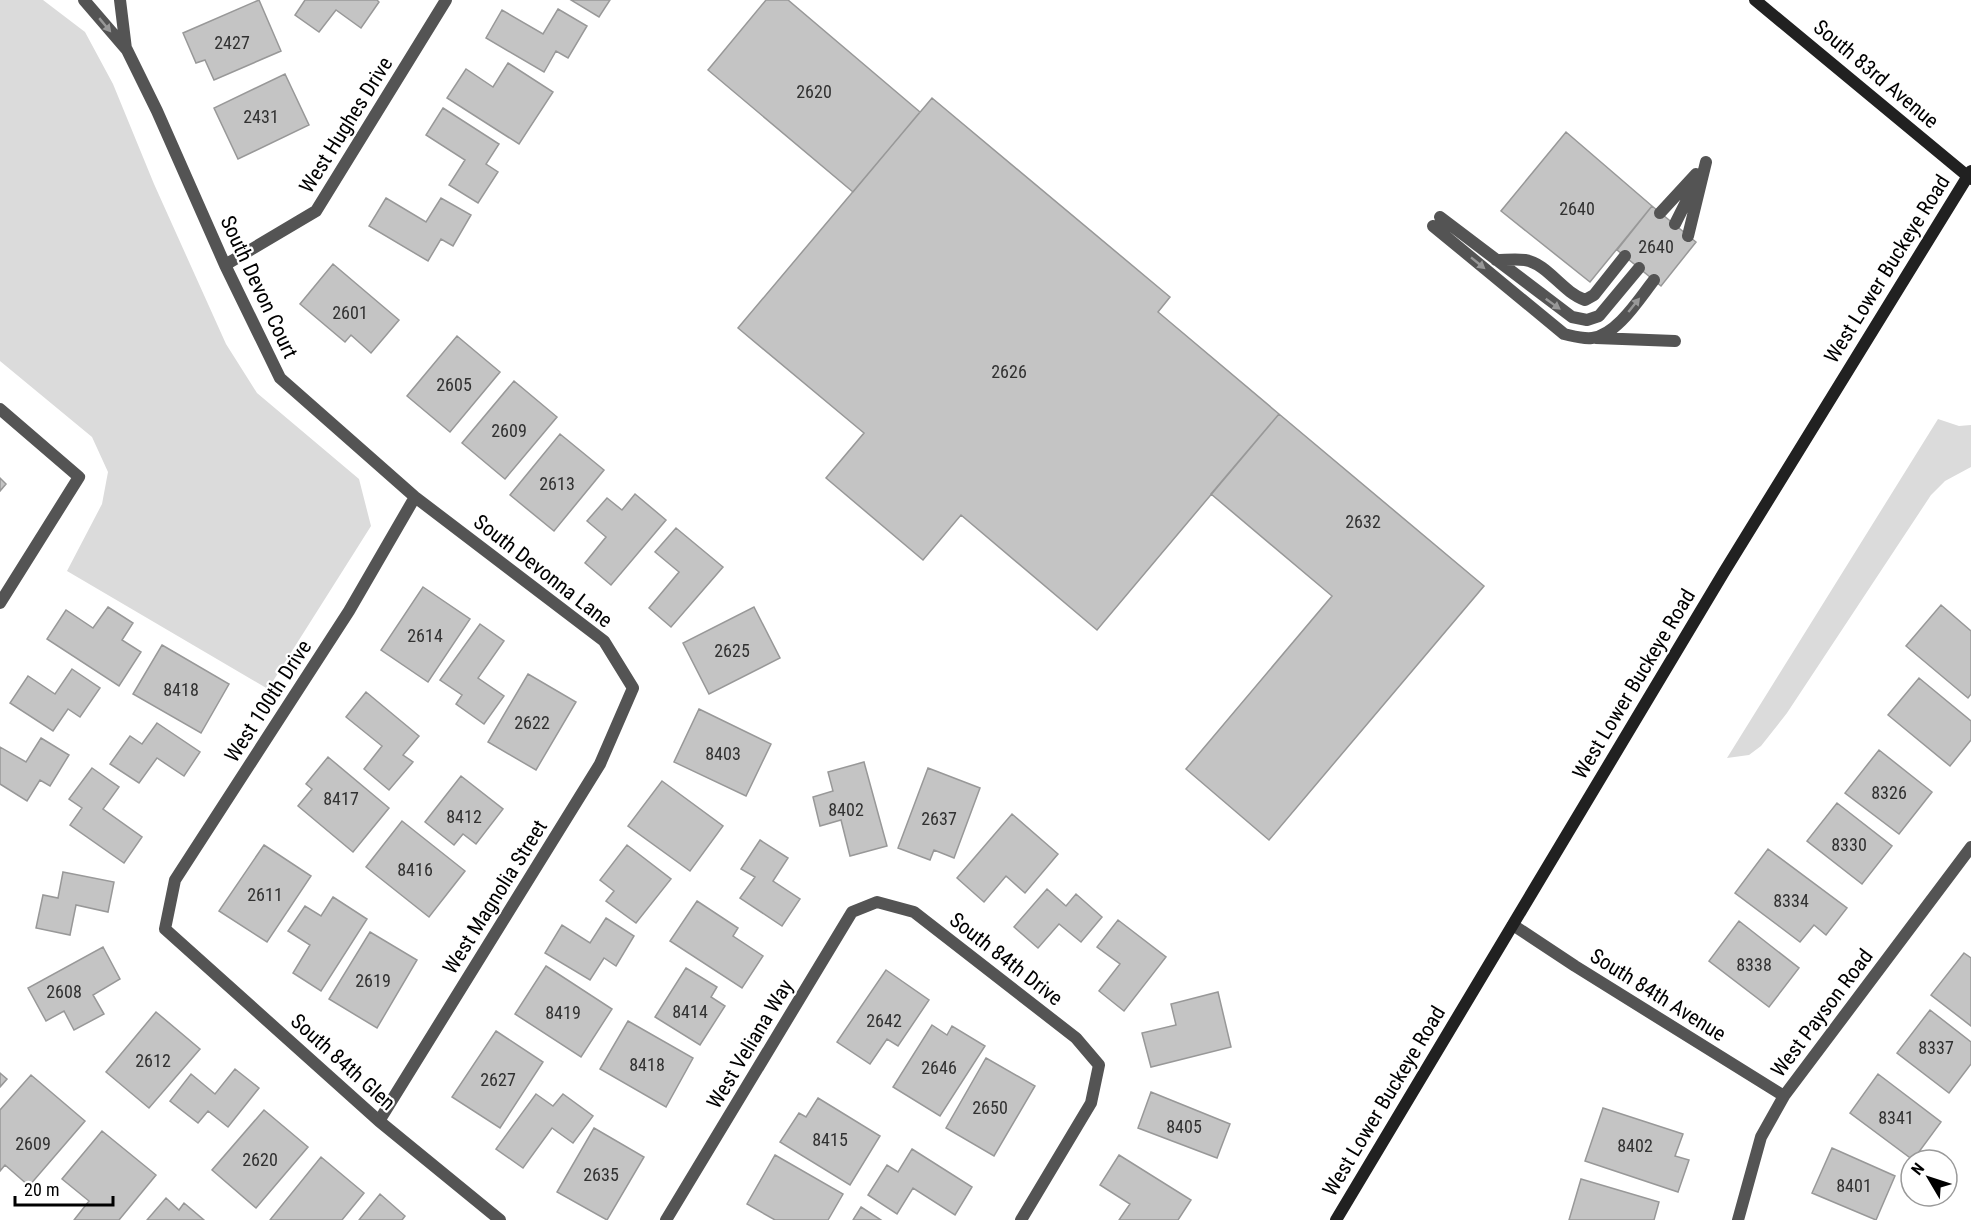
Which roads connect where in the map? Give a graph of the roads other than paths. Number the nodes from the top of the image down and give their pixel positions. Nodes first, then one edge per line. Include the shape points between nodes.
1 (84, 0) edge
2 (120, 0) edge
3 (446, 0) edge
4 (1755, 0) edge
5 (127, 50) junction
6 (1706, 162) junction
7 (1970, 176) edge
8 (1660, 213) dead end
9 (1675, 224) dead end
10 (1689, 236) dead end
11 (1625, 256) dead end
12 (1496, 260) junction
13 (225, 265) junction
14 (1639, 267) dead end
15 (1654, 280) dead end
16 (1595, 338) junction
17 (1675, 341) dead end
18 (0, 409) edge
19 (415, 497) junction
20 (0, 603) edge
21 (633, 688) joint
22 (1971, 847) edge
23 (877, 902) joint
24 (1513, 925) junction
25 (165, 929) joint
26 (1784, 1096) junction
27 (379, 1120) junction
28 (500, 1220) edge
29 (666, 1220) edge
30 (1021, 1220) edge
31 (1336, 1220) edge
32 (1738, 1220) edge

1 -> 5 street, South Devon Court
2 - 5 street, South Devon Court
3 - 13 street, West Hughes Drive via 316,211
4 - 7 main road, South 83rd Avenue
5 - 13 street, South Devon Court
6 - 8 street
6 - 9 street
6 - 10 street
7 - 24 main road, West Lower Buckeye Road via 1730,562
11 - 12 street via 1594,295 1585,300 1574,296 1540,266 1526,260
12 -> 14 street via 1572,317 1587,320 1599,316
12 -> 16 street via 1436,222 1564,334
13 - 19 street, South Devon Court via 280,378
16 -> 15 street via 1612,329
16 - 17 street
18 - 20 street via 79,477
19 - 21 street, South Devonna Lane via 604,641
19 - 25 street, West 100th Drive via 349,611 175,880
21 - 27 street, West Magnolia Street via 600,764
22 - 26 street, West Payson Road
23 - 29 street, West Veliana Way via 852,912
23 - 30 street, South 84th Drive via 914,912 1076,1038 1099,1065 1091,1103
24 - 26 street, South 84th Avenue
24 - 31 main road, West Lower Buckeye Road
25 - 27 street, South 84th Glen
26 - 32 street, West Payson Road via 1761,1137
27 - 28 street, South 84th Glen

